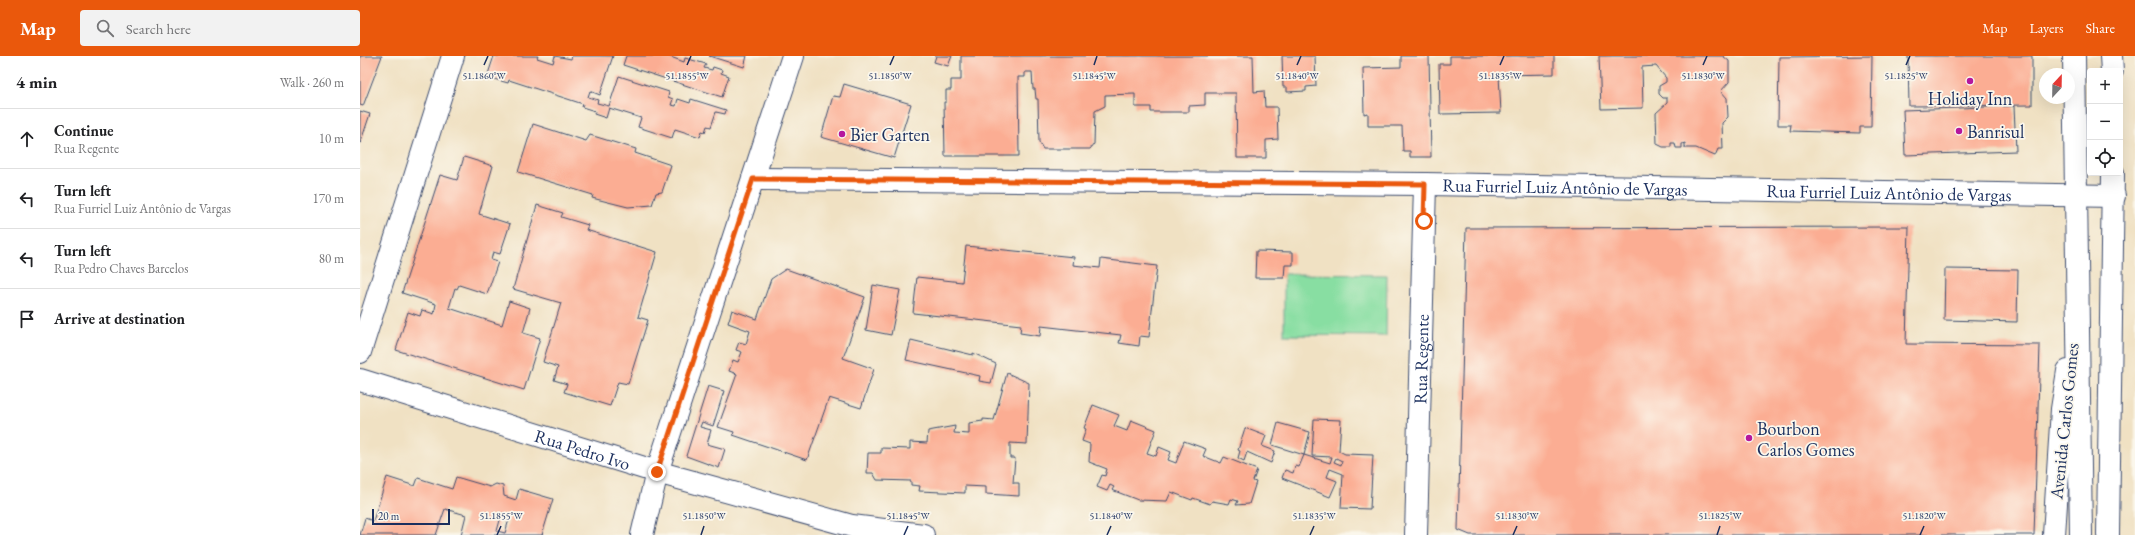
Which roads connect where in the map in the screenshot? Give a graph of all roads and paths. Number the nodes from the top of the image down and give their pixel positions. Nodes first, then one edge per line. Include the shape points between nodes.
1 (453, 56) edge
2 (793, 56) edge
3 (2074, 56) edge
4 (2111, 56) edge
5 (2112, 68) edge
6 (2113, 176) edge
7 (753, 179) junction
8 (1425, 184) junction
9 (2077, 196) junction
10 (2114, 196) junction
11 (2077, 306) junction
12 (360, 352) edge
13 (360, 380) edge
14 (657, 472) junction
15 (642, 535) edge
16 (923, 535) edge
17 (1416, 535) edge
18 (2054, 535) edge
19 (2081, 535) edge
20 (2108, 535) edge

1 - 12 street
2 - 7 street
3 - 9 street, Avenida Carlos Gomes
4 - 5 street
6 - 10 street
7 - 8 street, Rua Furriel Luiz Antônio de Vargas
7 - 14 street
8 - 9 street, Rua Furriel Luiz Antônio de Vargas
8 - 17 street, Rua Regente
9 - 10 street, Rua Furriel Luiz Antônio de Vargas
9 - 11 street, Avenida Carlos Gomes
10 - 20 street
11 - 18 street, Avenida Carlos Gomes via 2062,410
11 - 19 street, Avenida Carlos Gomes
13 - 14 street, Rua Pedro Ivo
14 - 15 street
14 - 16 street, Rua Pedro Ivo via 852,526

